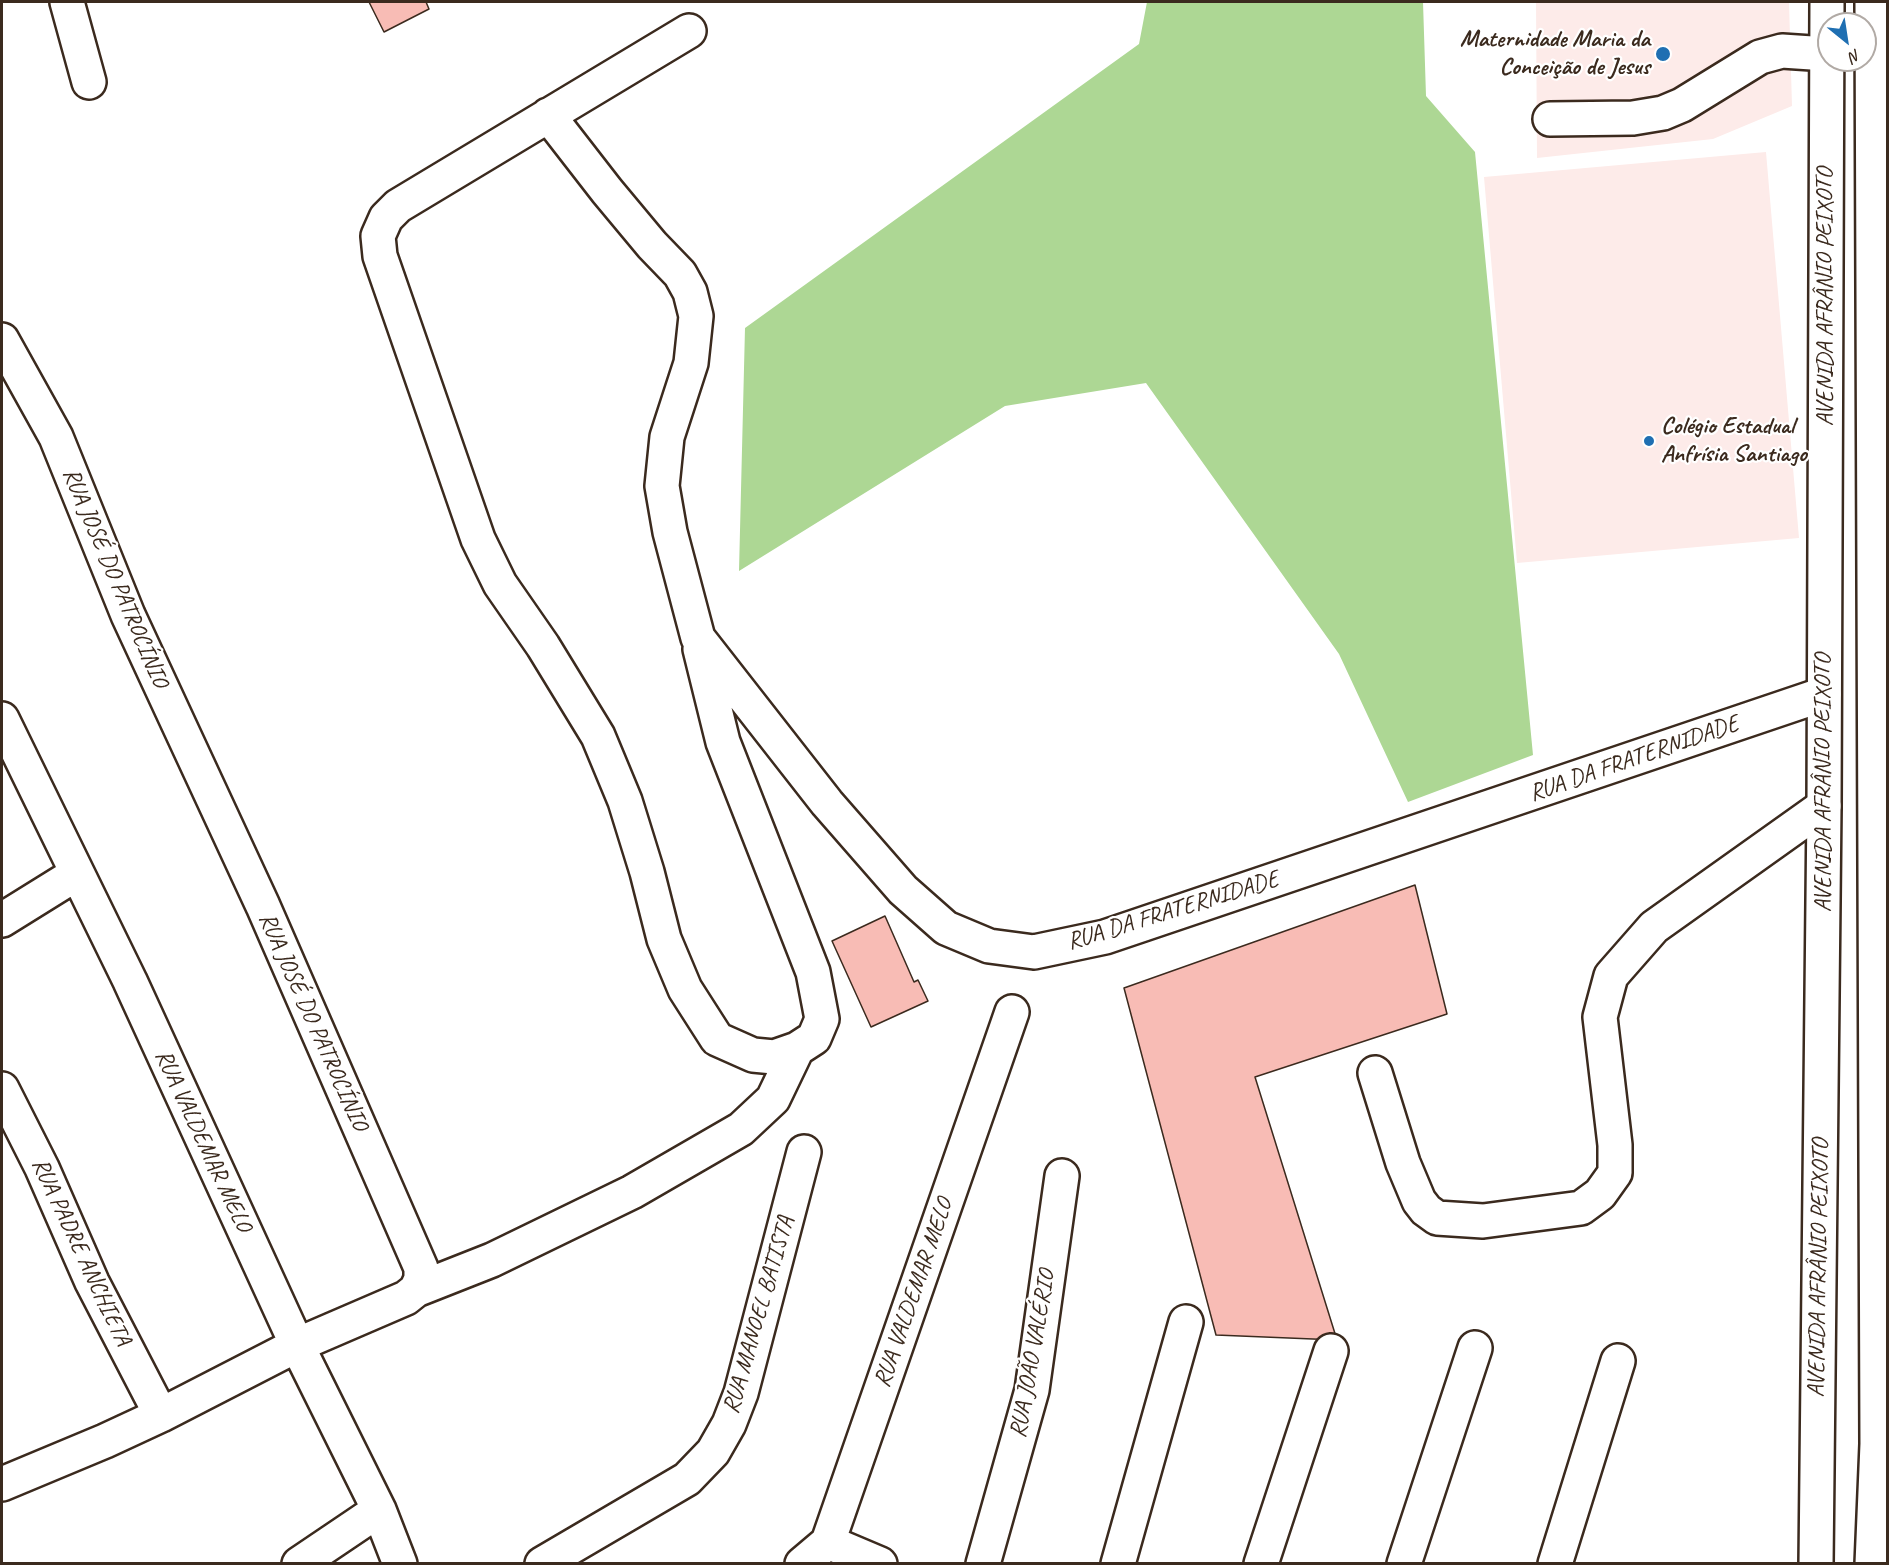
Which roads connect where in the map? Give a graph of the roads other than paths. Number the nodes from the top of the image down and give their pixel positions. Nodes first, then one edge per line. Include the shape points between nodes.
1 (68, 2) edge
2 (1872, 2) edge
3 (689, 31) dead end
4 (1817, 53) edge
5 (1827, 72) edge
6 (88, 82) dead end
7 (548, 115) junction
8 (1550, 119) dead end
9 (2, 340) edge
10 (698, 638) junction
11 (1824, 694) junction
12 (2, 719) edge
13 (1824, 806) junction
14 (76, 874) junction
15 (2, 920) edge
16 (1012, 1012) dead end
17 (797, 1049) junction
18 (1375, 1073) dead end
19 (2, 1089) edge
20 (804, 1152) dead end
21 (1062, 1176) dead end
22 (416, 1290) junction
23 (1186, 1322) dead end
24 (297, 1345) junction
25 (1475, 1348) dead end
26 (1331, 1351) dead end
27 (1618, 1361) dead end
28 (161, 1415) junction
29 (2, 1484) edge
30 (379, 1510) junction
31 (828, 1542) junction
32 (299, 1563) edge
33 (400, 1563) edge
34 (542, 1563) edge
35 (802, 1563) edge
36 (880, 1563) edge
37 (983, 1563) edge
38 (1118, 1563) edge
39 (1261, 1563) edge
40 (1404, 1563) edge
41 (1555, 1563) edge
42 (1816, 1563) edge
43 (1872, 1563) edge

1 - 6 street
2 - 43 street, AVENIDA AFRÂNIO PEIXOTO via 1877,1444
3 - 7 street
4 - 8 street via 1782,51 1760,57 1663,113 1633,118
5 - 11 street, AVENIDA AFRÂNIO PEIXOTO
7 - 10 street, RUA DA FRATERNIDADE via 652,245 681,274 690,292 696,316 691,363 667,437 662,486
7 - 17 street via 398,206 378,236 380,256 478,539 500,584 598,736 625,801 664,939 685,989 717,1039 753,1055 774,1057
9 - 22 street, RUA JOSÉ DO PATROCÍNIO via 56,437 128,615 273,928 421,1268
10 - 11 street, RUA DA FRATERNIDADE via 827,803 903,890 946,928 989,946 1034,952 1105,937
10 - 17 street via 723,741 813,972 822,1019 814,1038
11 - 13 street, AVENIDA AFRÂNIO PEIXOTO
12 - 14 street, RUA VALDEMAR MELO
13 - 18 street via 1654,927 1611,976 1600,1017 1615,1173 1600,1194 1581,1208 1483,1221 1437,1218 1419,1201
13 - 42 street, AVENIDA AFRÂNIO PEIXOTO
14 - 15 street
14 - 24 street, RUA VALDEMAR MELO via 130,981
16 - 31 street, RUA VALDEMAR MELO
17 - 22 street via 773,1099 741,1129 632,1192 492,1260
19 - 28 street, RUA PADRE ANCHIETA via 92,1282
20 - 34 street, RUA MANOEL BATISTA via 741,1393 713,1452 687,1479
21 - 37 street, RUA JOÃO VALÉRIO via 1032,1390
22 - 24 street via 406,1298
23 - 38 street
24 - 28 street
24 - 30 street, RUA VALDEMAR MELO
25 - 40 street
26 - 39 street
27 - 41 street
28 - 29 street
30 - 32 street
30 - 33 street, RUA VALDEMAR MELO
31 - 35 street
31 - 36 street

